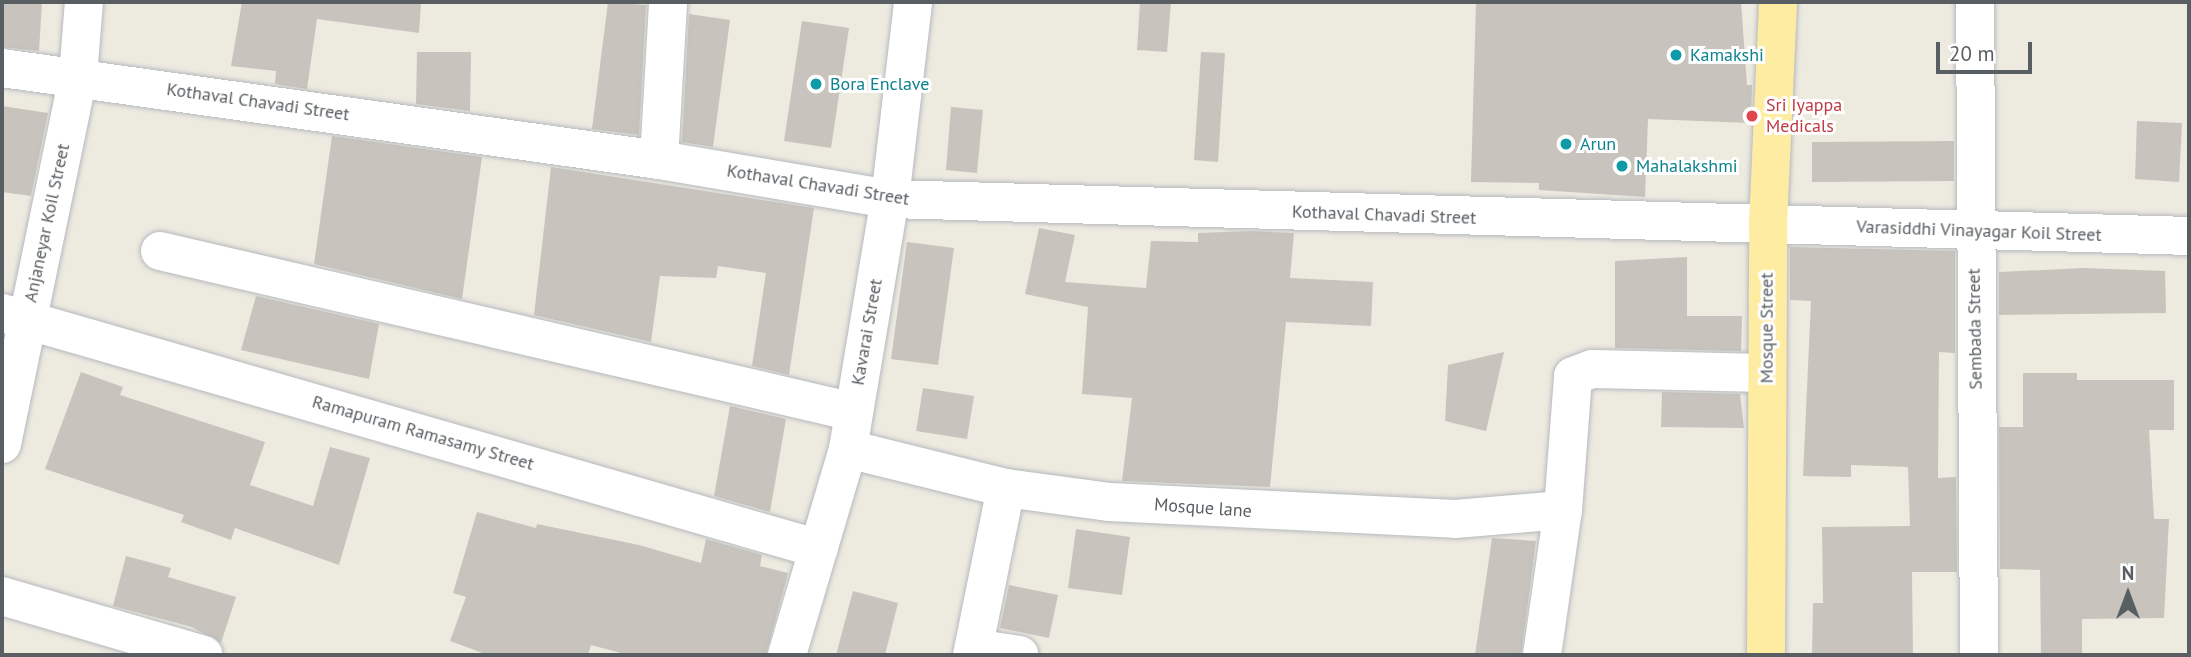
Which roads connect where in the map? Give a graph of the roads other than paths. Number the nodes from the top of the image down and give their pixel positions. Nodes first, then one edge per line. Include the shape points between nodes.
1 (84, 2) edge
2 (668, 2) edge
3 (913, 2) edge
4 (1778, 2) edge
5 (1975, 2) edge
6 (2, 68) edge
7 (78, 76) junction
8 (659, 160) junction
9 (890, 199) junction
10 (1768, 224) junction
11 (1973, 232) junction
12 (2189, 236) edge
13 (160, 251) dead end
14 (14, 316) edge
15 (1767, 373) junction
16 (854, 412) junction
17 (2, 443) edge
18 (848, 449) junction
19 (1006, 488) junction
20 (1563, 510) junction
21 (819, 549) junction
22 (2, 596) edge
23 (973, 652) edge
24 (204, 655) edge
25 (788, 655) edge
26 (1019, 655) edge
27 (1542, 655) edge
28 (1766, 655) edge
29 (1979, 655) edge

1 - 7 street, Anjaneyar Koil Street
2 - 8 street
3 - 9 street, Kavarai Street
4 - 10 main road, Mosque Street
5 - 11 street, Sembada Street
6 - 7 street, Kothaval Chavadi Street
7 - 8 street, Kothaval Chavadi Street
7 - 14 street, Anjaneyar Koil Street
8 - 9 street, Kothaval Chavadi Street
9 - 10 street, Kothaval Chavadi Street
9 - 16 street, Kavarai Street
10 - 11 street, Varasiddhi Vinayagar Koil Street
10 - 15 main road, Mosque Street
11 - 12 street, Varasiddhi Vinayagar Koil Street
11 - 29 street, Sembada Street
13 - 16 street
14 - 17 street, Anjaneyar Koil Street
14 - 21 street, Ramapuram Ramasamy Street
15 - 20 street via 1581,371 1570,387
15 - 28 main road, Mosque Street
16 - 18 street, Kavarai Street
18 - 19 street, Mosque lane
18 - 21 street, Kavarai Street
19 - 20 street, Mosque lane via 1110,502 1313,516 1455,519
19 - 23 street
20 - 27 street
21 - 25 street, Kavarai Street
22 - 24 street
23 - 26 street

